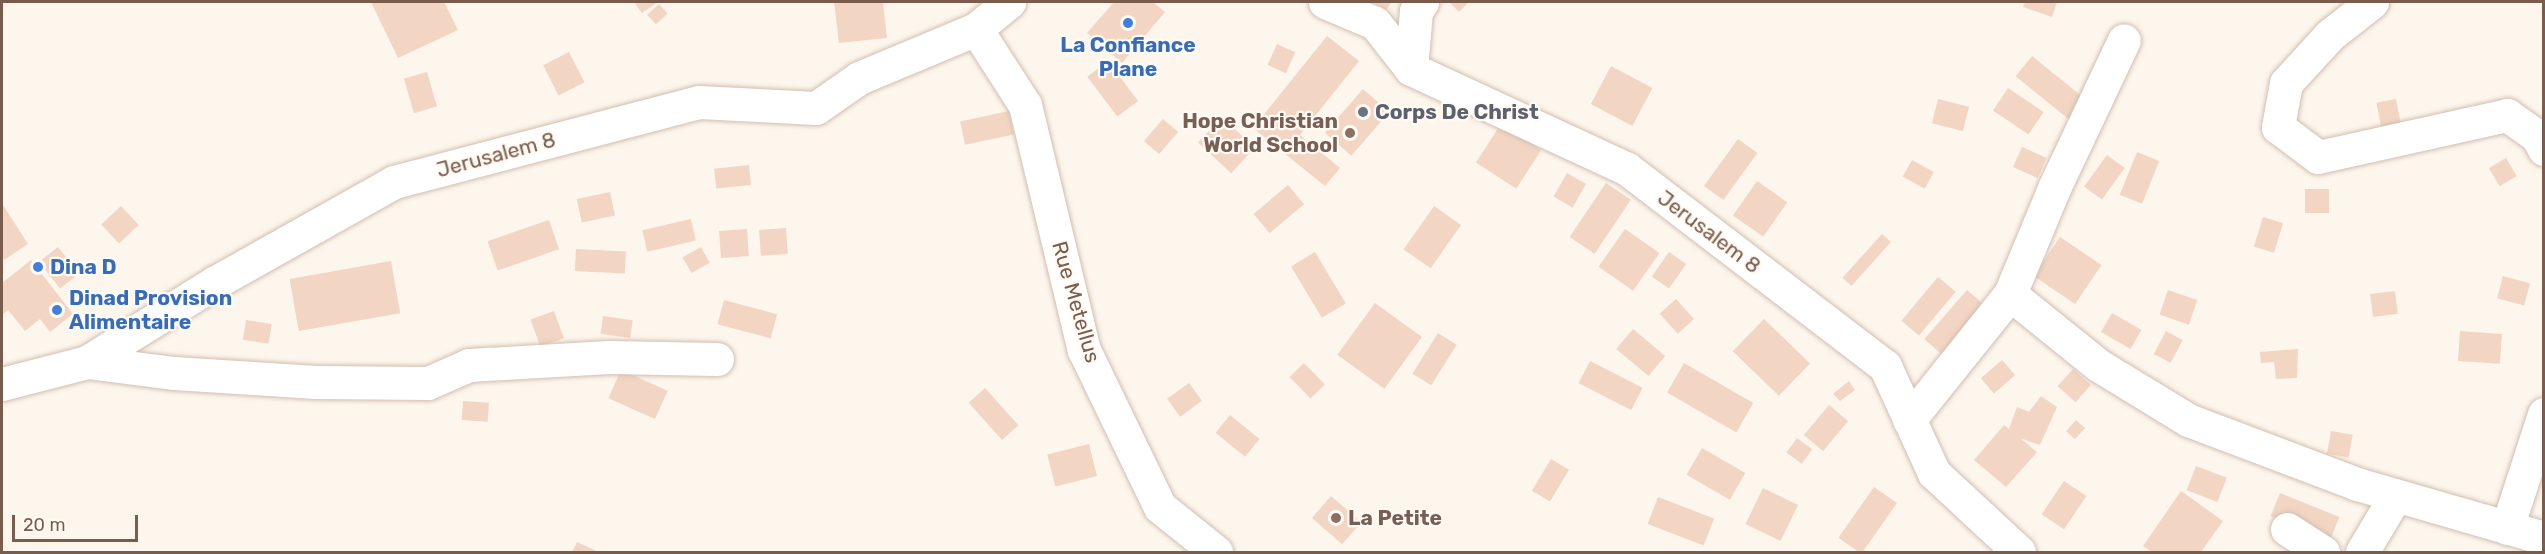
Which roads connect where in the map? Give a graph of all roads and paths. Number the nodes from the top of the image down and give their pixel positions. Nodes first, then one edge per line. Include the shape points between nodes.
1 (1009, 2) edge
2 (1324, 2) edge
3 (1422, 2) edge
4 (2372, 2) edge
5 (976, 29) junction
6 (2124, 40) dead end
7 (1411, 69) junction
8 (2544, 149) edge
9 (2010, 294) junction
10 (717, 359) dead end
11 (87, 362) junction
12 (2, 384) edge
13 (2544, 414) edge
14 (1909, 420) junction
15 (2396, 495) junction
16 (2507, 528) junction
17 (2287, 529) dead end
18 (2544, 538) edge
19 (1216, 552) edge
20 (2019, 552) edge
21 (2323, 552) edge
22 (2362, 552) edge

1 - 5 street, Jerusalem 8
2 - 7 street, Jerusalem 8 via 1375,23
3 - 7 street via 1416,11
4 - 8 street via 2330,35 2286,83 2278,127 2318,157 2507,115 2536,136
5 - 11 street, Jerusalem 8 via 859,78 816,108 699,102 394,182 214,283
5 - 19 street, Rue Metellus via 1025,105 1084,350 1160,507
6 - 9 street via 2055,186
7 - 14 street, Jerusalem 8 via 1628,169 1885,366
9 - 14 street
9 - 15 street via 2098,365 2188,420
10 - 11 street via 609,357 469,365 428,382 316,382 174,373
11 - 12 street, Jerusalem 8
13 - 16 street
14 - 20 street, Jerusalem 8 via 1934,473
15 - 16 street
15 - 22 street
16 - 18 street
17 - 21 street

